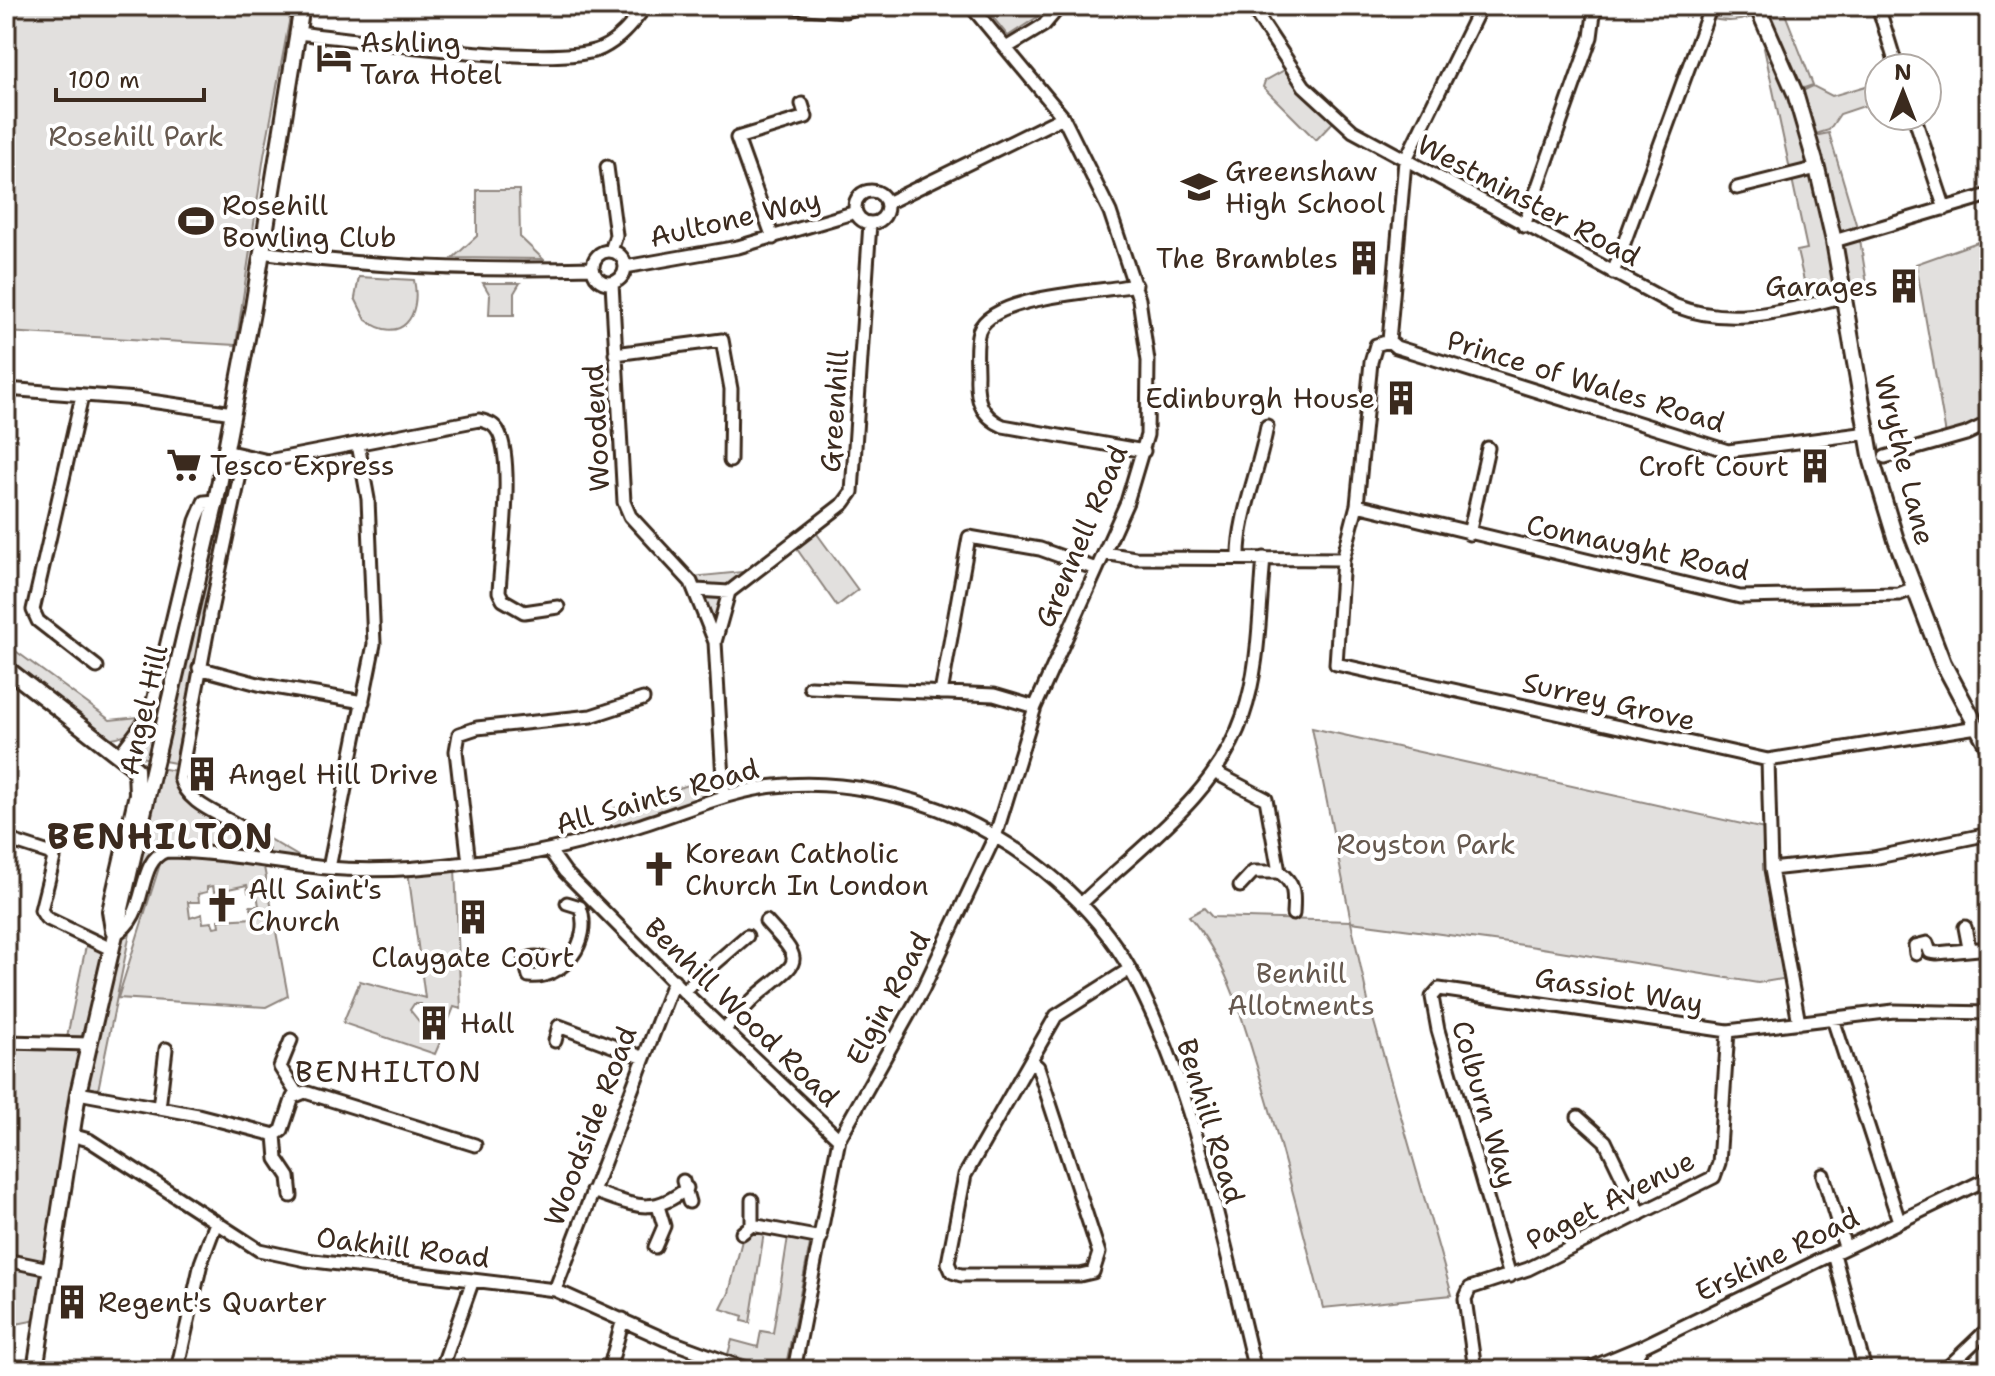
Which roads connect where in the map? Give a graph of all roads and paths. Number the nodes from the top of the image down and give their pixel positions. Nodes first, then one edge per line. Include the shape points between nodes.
1 (302, 6) edge
2 (646, 6) edge
3 (780, 6) edge
4 (864, 6) edge
5 (971, 6) edge
6 (1060, 6) edge
7 (1251, 6) edge
8 (1595, 6) edge
9 (1711, 6) edge
10 (1757, 6) edge
11 (1878, 6) edge
12 (1480, 7) edge
13 (297, 33) junction
14 (1006, 48) junction
15 (1892, 52) edge
16 (802, 104) dead end
17 (1063, 117) junction
18 (1919, 132) edge
19 (1405, 161) junction
20 (607, 167) dead end
21 (1817, 168) junction
22 (1737, 188) dead end
23 (1989, 195) edge
24 (887, 203) junction
25 (1945, 209) junction
26 (856, 212) junction
27 (870, 223) junction
28 (1524, 226) junction
29 (773, 238) junction
30 (1834, 241) junction
31 (611, 251) junction
32 (261, 252) junction
33 (625, 267) junction
34 (593, 268) junction
35 (1613, 273) junction
36 (612, 283) junction
37 (1136, 285) junction
38 (1843, 297) junction
39 (1389, 341) junction
40 (615, 354) junction
41 (6, 389) edge
42 (82, 396) junction
43 (233, 413) junction
44 (1989, 423) edge
45 (1267, 426) dead end
46 (1868, 433) junction
47 (358, 444) junction
48 (1488, 448) dead end
49 (225, 451) junction
50 (1144, 451) junction
51 (244, 456) junction
52 (1885, 457) dead end
53 (730, 461) dead end
54 (216, 501) junction
55 (1357, 505) junction
56 (1469, 534) junction
57 (1104, 553) junction
58 (1239, 558) junction
59 (1264, 558) junction
60 (1343, 559) junction
61 (1096, 569) junction
62 (1912, 589) junction
63 (696, 590) junction
64 (729, 592) junction
65 (558, 607) dead end
66 (715, 642) junction
67 (94, 659) dead end
68 (6, 668) edge
69 (199, 668) junction
70 (810, 687) dead end
71 (941, 693) junction
72 (643, 699) dead end
73 (363, 702) junction
74 (1035, 707) junction
75 (1977, 727) junction
76 (1989, 749) edge
77 (120, 754) junction
78 (1768, 760) junction
79 (1214, 772) junction
80 (724, 796) junction
81 (996, 834) junction
82 (1989, 834) edge
83 (6, 839) edge
84 (550, 851) junction
85 (262, 859) junction
86 (469, 863) junction
87 (329, 868) junction
88 (1771, 869) junction
89 (1279, 872) junction
90 (1240, 886) dead end
91 (590, 896) junction
92 (567, 903) dead end
93 (1081, 904) junction
94 (580, 907) junction
95 (1293, 914) dead end
96 (766, 921) dead end
97 (1965, 927) dead end
98 (747, 936) dead end
99 (113, 942) junction
100 (715, 945) dead end
101 (1969, 948) junction
102 (1989, 948) edge
103 (1916, 954) dead end
104 (725, 956) junction
105 (559, 969) dead end
106 (1130, 969) junction
107 (674, 980) junction
108 (683, 991) junction
109 (1434, 992) joint
110 (1989, 1013) edge
111 (1833, 1019) junction
112 (1799, 1023) junction
113 (724, 1030) junction
114 (1728, 1031) junction
115 (291, 1040) dead end
116 (555, 1041) dead end
117 (6, 1042) edge
118 (89, 1044) junction
119 (166, 1049) dead end
120 (642, 1057) junction
121 (1031, 1061) junction
122 (78, 1093) junction
123 (297, 1094) junction
124 (159, 1108) junction
125 (1578, 1117) dead end
126 (71, 1135) junction
127 (275, 1135) junction
128 (839, 1139) junction
129 (475, 1145) dead end
130 (1823, 1175) dead end
131 (1989, 1178) edge
132 (592, 1191) junction
133 (291, 1196) dead end
134 (752, 1200) dead end
135 (689, 1202) dead end
136 (658, 1206) junction
137 (1640, 1214) junction
138 (1899, 1221) junction
139 (216, 1223) junction
140 (752, 1225) junction
141 (742, 1233) dead end
142 (821, 1238) junction
143 (655, 1247) dead end
144 (1845, 1247) junction
145 (1834, 1254) junction
146 (6, 1260) edge
147 (49, 1269) junction
148 (1510, 1276) junction
149 (473, 1280) junction
150 (555, 1290) junction
151 (623, 1319) junction
152 (1989, 1328) edge
153 (1643, 1346) junction
154 (35, 1370) edge
155 (177, 1370) edge
156 (441, 1370) edge
157 (609, 1370) edge
158 (748, 1370) edge
159 (794, 1370) edge
160 (1255, 1370) edge
161 (1475, 1370) edge
162 (1585, 1370) edge
163 (1628, 1370) edge
164 (1865, 1370) edge
165 (1945, 1370) edge

1 - 13 main road, Angel Hill
2 - 13 street via 616,40 566,56
3 - 4 street via 845,11
5 - 14 street, Grennell Road
6 - 14 street via 1044,25
7 - 19 street, Westminster Road via 1318,101 1353,131
8 - 28 street via 1591,37
9 - 35 street
10 - 21 main road, Wrythe Lane via 1795,93
11 - 15 street
12 - 19 street
13 - 32 main road, Angel Hill
14 - 17 street, Grennell Road
16 - 29 street via 806,117 737,138
17 - 24 street, Aultone Way
17 - 37 street, Grennell Road via 1110,212
18 - 25 street
19 - 28 street, Westminster Road
19 - 39 street
20 - 31 street via 616,235
21 - 22 street
21 - 30 main road, Wrythe Lane
23 - 25 street
24 - 26 street, Aultone Way via 881,194 867,191 858,197
24 - 27 street, Aultone Way via 884,217
25 - 30 street
26 - 27 street, Aultone Way
26 - 29 street, Aultone Way
27 - 64 street, Greenhill via 852,492
28 - 35 street, Westminster Road
29 - 33 street, Aultone Way
30 - 38 main road, Wrythe Lane
31 - 33 street, Aultone Way via 620,255
31 - 34 street, Aultone Way via 600,254
32 - 34 street via 416,268
32 - 43 main road, Angel Hill
33 - 36 street, Aultone Way
34 - 36 street via 597,278
35 - 38 street, Westminster Road via 1676,306 1713,317 1753,316
36 - 40 street, Woodend
37 - 50 street, Grennell Road via 1148,361
37 - 50 street via 996,312 979,331 977,390 986,415 1003,426
38 - 46 main road, Wrythe Lane
39 - 46 street, Prince of Wales Road via 1728,451
39 - 55 street via 1376,345 1371,362
40 - 53 street via 722,340 731,389
40 - 63 street, Woodend via 626,509
41 - 42 street
42 - 43 street
42 - 67 street via 33,610 38,621
43 - 49 main road, Angel Hill
44 - 52 street
45 - 58 street via 1239,535
46 - 62 main road, Wrythe Lane
47 - 51 street via 268,461
47 - 65 street via 479,420 495,427 505,472 499,592 524,612
47 - 73 street via 368,499 374,644
48 - 56 street
49 - 51 street
49 - 54 main road, Angel Hill
50 - 57 street, Grennell Road
51 - 69 street
54 - 77 street, Angel Hill via 204,502 196,521 150,714
54 - 99 main road, Angel Hill
55 - 56 street, Connaught Road
55 - 60 street
56 - 62 street, Connaught Road via 1740,597 1899,594
57 - 58 street via 1117,558
57 - 61 street, Grennell Road
58 - 59 street
59 - 60 street
59 - 79 street via 1251,688
60 - 78 street, Surrey Grove via 1336,664
61 - 71 street via 1040,549 969,537
61 - 74 street, Grennell Road
62 - 75 main road, Wrythe Lane
63 - 64 street
63 - 66 street, Woodend
64 - 66 street, Woodend
66 - 80 street, Woodend
68 - 77 main road
69 - 73 street
69 - 85 street via 180,778 190,797 255,838
70 - 71 street
71 - 74 street via 994,695
72 - 86 street via 591,716 459,734 456,751
73 - 87 street
74 - 81 street, Grennell Road
75 - 76 main road, Wrythe Lane
75 - 78 street, Surrey Grove
77 - 99 main road, Angel Hill via 136,769 138,784 110,911
78 - 88 street
79 - 89 street via 1266,799
79 - 93 street via 1184,808
80 - 81 street, All Saints Road via 786,785 880,793 932,806
80 - 84 street, All Saints Road
81 - 93 street, All Saints Road
81 - 128 street, Elgin Road via 923,989
82 - 88 street via 1873,858
83 - 99 street via 54,858 41,910 46,918
84 - 86 street, All Saints Road
84 - 91 street, Benhill Wood Road
85 - 87 street, All Saints Road
85 - 99 street, All Saints Road via 185,851 159,854 150,866 132,923
86 - 87 street, All Saints Road
88 - 112 street
89 - 90 street via 1253,872
89 - 95 street via 1295,890
91 - 94 street
91 - 107 street, Benhill Wood Road
92 - 94 street
93 - 106 street, Benhill Road
94 - 105 street via 584,917 579,947
96 - 113 street via 790,948 793,966
97 - 101 street
98 - 104 street
99 - 118 main road
100 - 104 street
101 - 102 street
101 - 103 street via 1937,953 1930,952 1927,943 1915,946
104 - 108 street
106 - 121 street via 1056,1016
106 - 160 street, Benhill Road via 1156,1023 1199,1150
107 - 108 street, Benhill Wood Road
107 - 120 street, Woodside Road
108 - 113 street, Benhill Wood Road
109 - 114 street, Gassiot Way via 1446,987
109 - 148 street, Colburn Way via 1438,1030
110 - 111 street, Gassiot Way via 1894,1011
111 - 112 street, Gassiot Way
111 - 138 street
112 - 114 street, Gassiot Way
113 - 128 street, Benhill Wood Road
114 - 137 street, Paget Avenue via 1717,1171 1710,1181
115 - 123 street via 280,1067
116 - 120 street via 559,1026
117 - 118 street
118 - 122 main road
119 - 124 street
120 - 132 street, Woodside Road
121 - 121 street via 965,1175 948,1263 952,1272 1080,1275 1093,1272 1097,1264 1099,1253 1087,1216 1038,1067
122 - 124 street
122 - 126 main road
123 - 127 street
123 - 129 street via 305,1092
124 - 127 street
125 - 137 street via 1605,1141
126 - 139 street, Oakhill Road via 89,1140
126 - 147 main road
127 - 133 street
128 - 142 street, Benhill Wood Road
130 - 144 street
131 - 138 street, Erskine Road
132 - 136 street via 641,1207
132 - 150 street, Woodside Road
134 - 140 street
135 - 136 street via 685,1185
136 - 143 street via 664,1226
137 - 148 street, Paget Avenue
138 - 144 street, Erskine Road
139 - 149 street, Oakhill Road via 274,1255
139 - 155 street via 201,1263
140 - 141 street
140 - 142 street
142 - 159 street, Benhill Wood Road
144 - 145 street, Erskine Road
145 - 153 street, Erskine Road
145 - 164 street
146 - 147 street
147 - 154 main road
148 - 161 street, Paget Avenue via 1465,1292
149 - 150 street, Oakhill Road
149 - 156 street
150 - 151 street, Oakhill Road
151 - 157 street
151 - 158 street, Oakhill Road
152 - 165 street
153 - 162 street, Erskine Road
153 - 163 street

